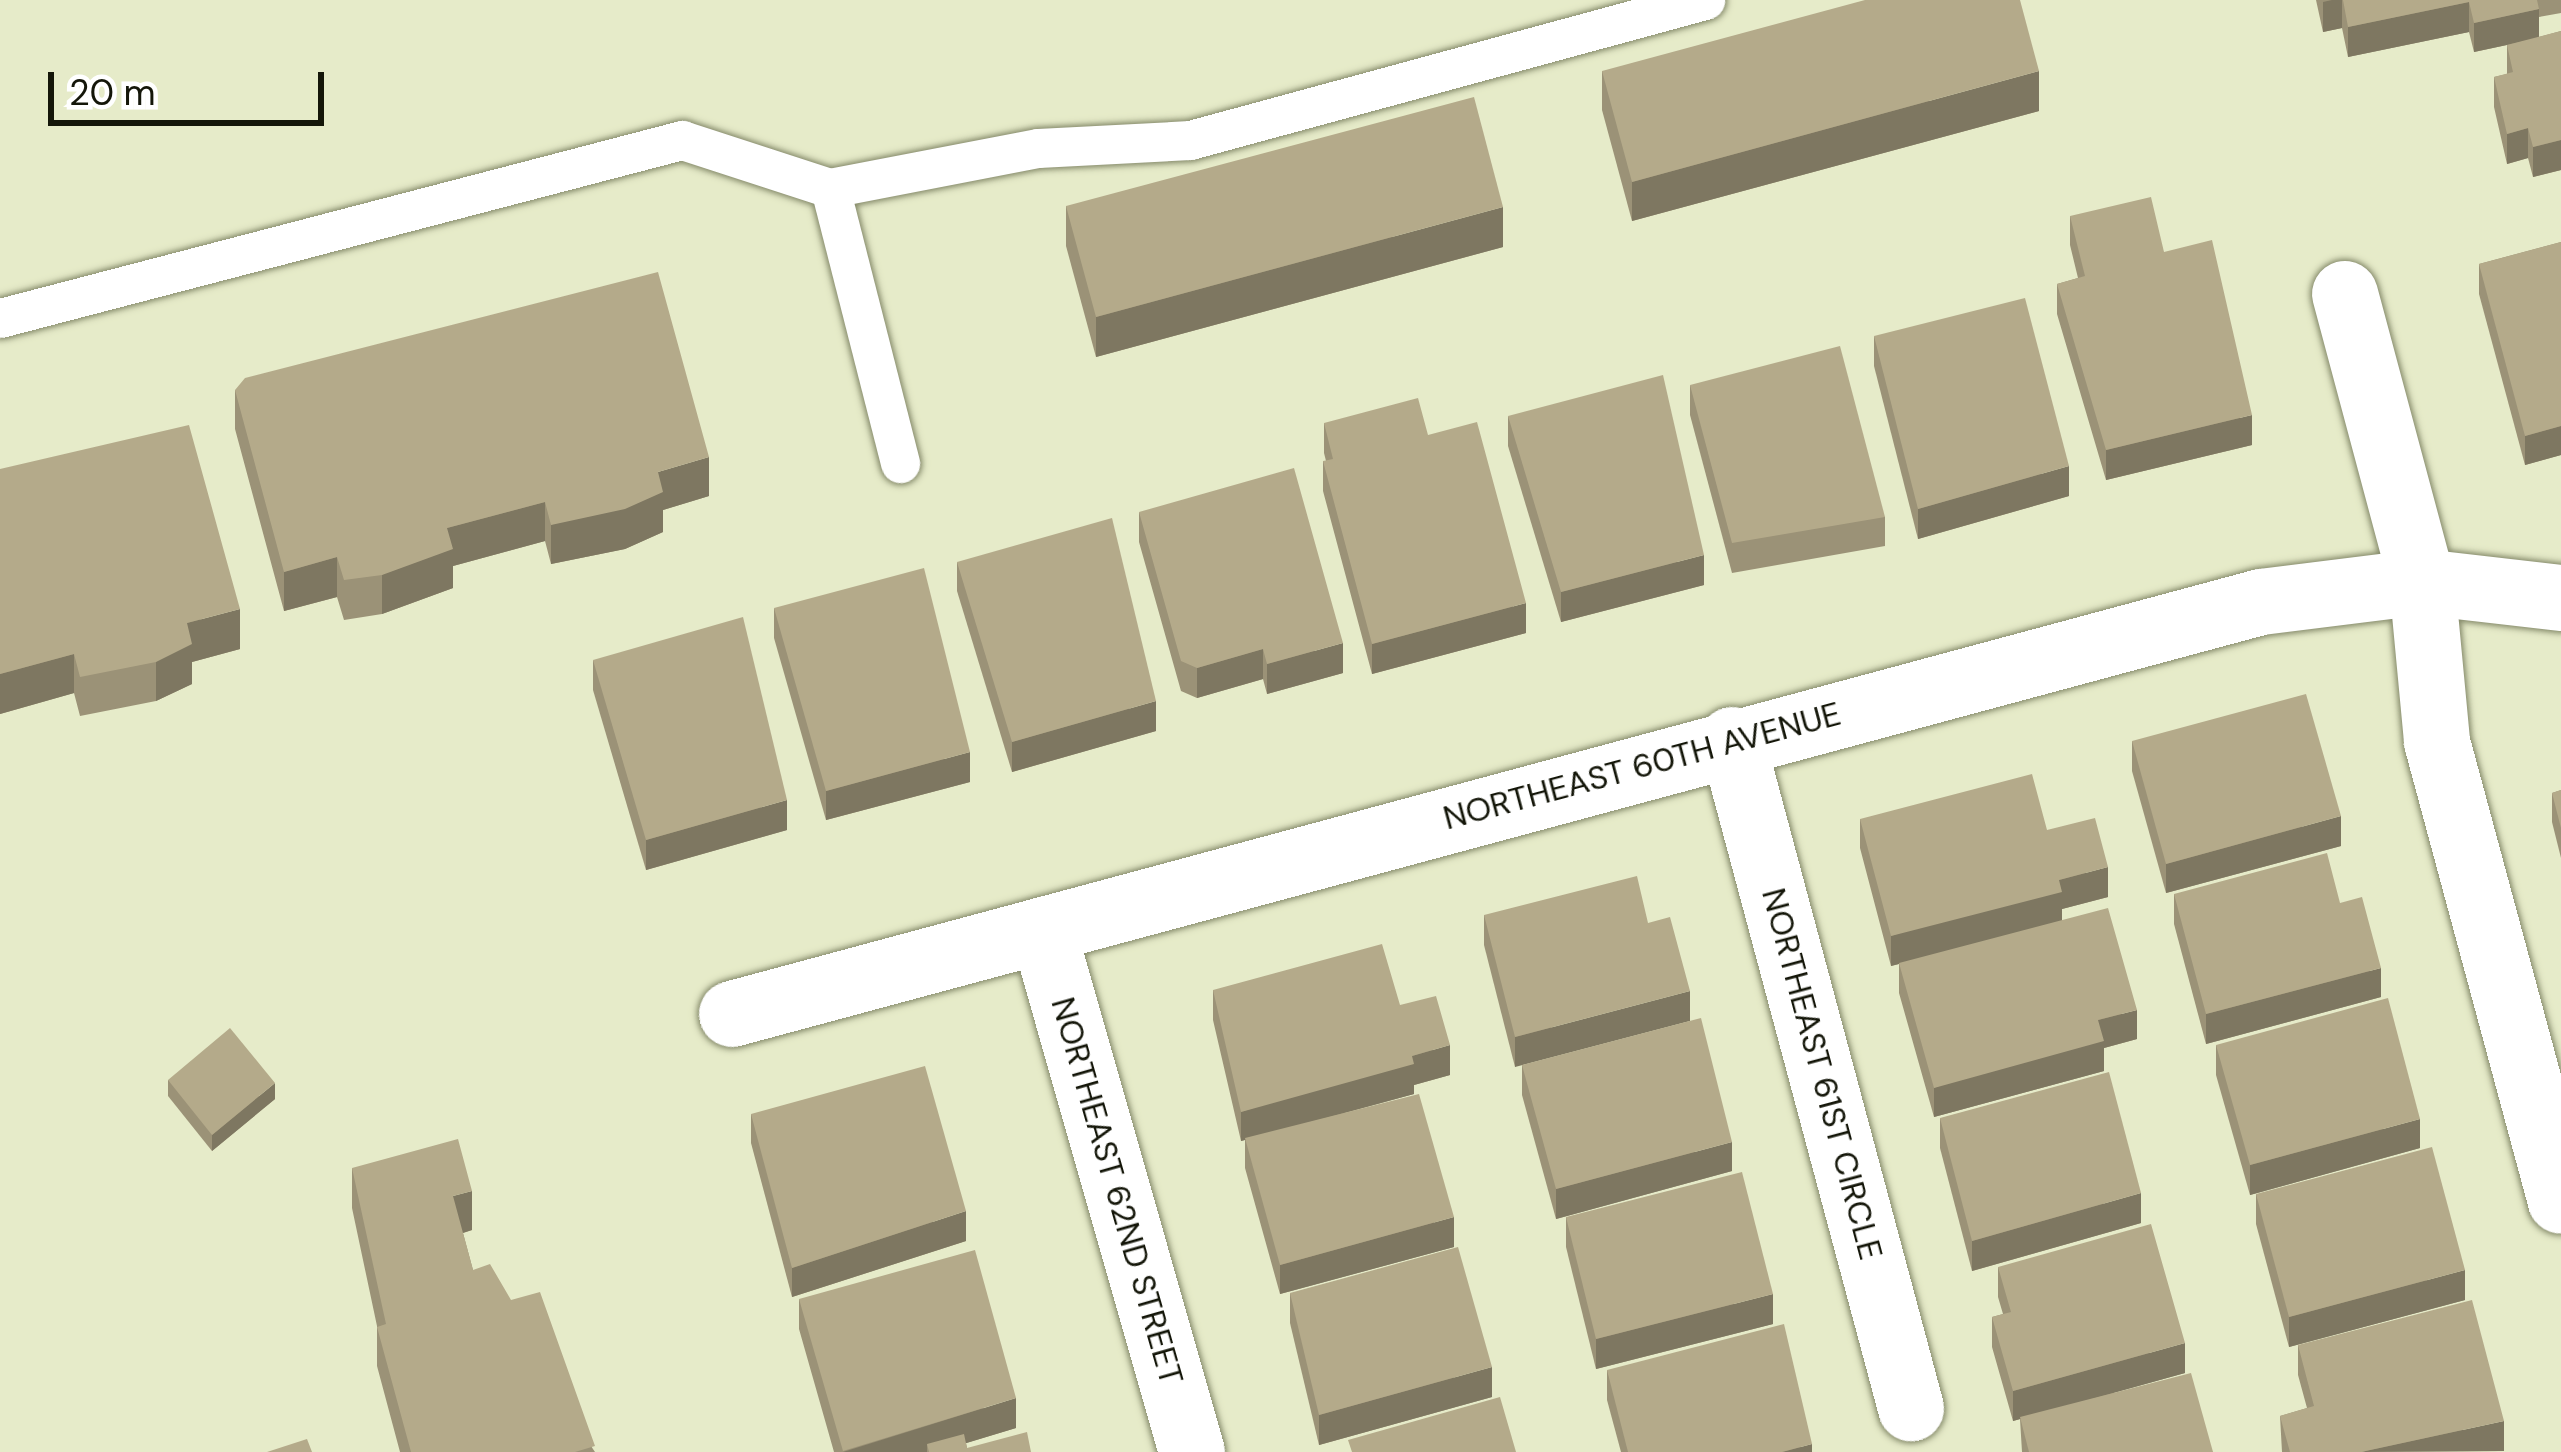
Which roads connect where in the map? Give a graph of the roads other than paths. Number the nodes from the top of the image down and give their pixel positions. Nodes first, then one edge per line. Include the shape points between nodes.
1 (1705, 0) edge
2 (830, 188) junction
3 (2345, 294) dead end
4 (0, 318) edge
5 (900, 463) dead end
6 (2422, 582) junction
7 (2561, 598) edge
8 (1732, 740) junction
9 (1043, 930) junction
10 (732, 1014) dead end
11 (2561, 1201) edge
12 (1912, 1408) dead end
13 (1192, 1452) edge

1 - 2 lane via 1190,140 1038,148
2 - 4 lane via 682,140
2 - 5 lane
3 - 6 street
6 - 7 street, NORTHEAST 60TH AVENUE
6 - 8 street, NORTHEAST 60TH AVENUE via 2261,602
6 - 11 street via 2437,742
8 - 9 street, NORTHEAST 60TH AVENUE
8 - 12 street, NORTHEAST 61ST CIRCLE
9 - 10 street, NORTHEAST 60TH AVENUE
9 - 13 street, NORTHEAST 62ND STREET

